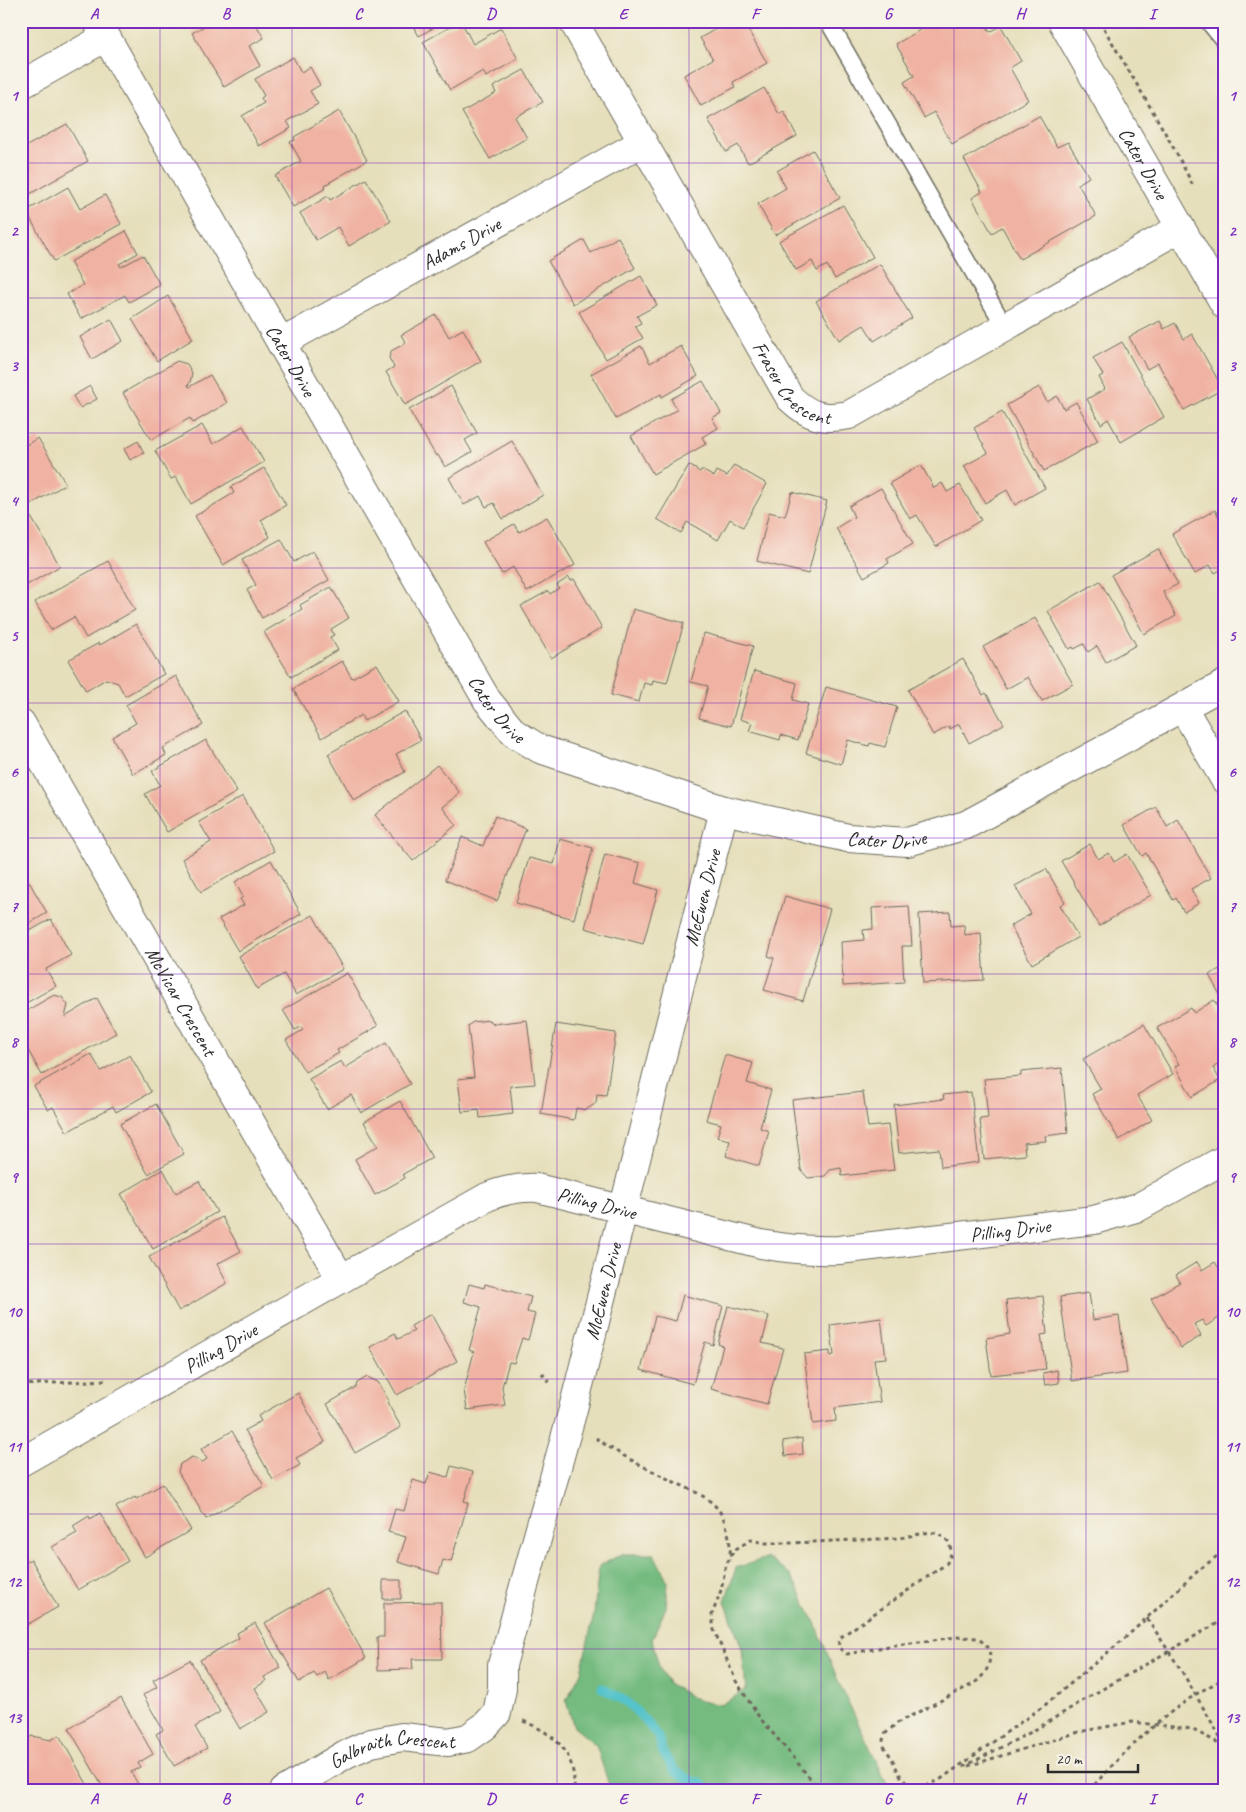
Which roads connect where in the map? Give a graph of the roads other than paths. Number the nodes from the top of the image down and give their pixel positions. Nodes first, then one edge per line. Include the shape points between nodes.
1 (573, 21) edge
2 (828, 21) edge
3 (1062, 21) edge
4 (1208, 21) edge
5 (102, 29) edge
6 (1225, 42) edge
7 (21, 85) edge
8 (643, 142) junction
9 (1180, 228) junction
10 (1225, 305) edge
11 (1005, 327) junction
12 (281, 343) junction
13 (1225, 684) edge
14 (1183, 708) junction
15 (21, 723) edge
16 (1225, 780) edge
17 (724, 810) junction
18 (1225, 1159) edge
19 (623, 1208) junction
20 (341, 1279) junction
21 (21, 1462) edge
22 (507, 1716) joint
23 (284, 1791) edge

1 - 8 street, Fraser Crescent
2 - 11 lane
3 - 9 street, Cater Drive
4 - 6 lane
5 - 7 street
5 - 12 street, Cater Drive
8 - 11 street, Fraser Crescent via 790,398 801,409 816,416 832,418 850,415
8 - 12 street, Adams Drive
9 - 10 street, Cater Drive
9 - 11 street, Fraser Crescent
12 - 17 street, Cater Drive via 487,700 514,733 540,749
13 - 14 street, Cater Drive
14 - 16 street
14 - 17 street, Cater Drive via 966,825 907,842 848,838
15 - 20 street, McVicar Crescent
17 - 19 street, McEwen Drive
18 - 19 street, Pilling Drive via 1139,1207 1094,1220 839,1250 787,1249 761,1244
19 - 20 street, Pilling Drive via 537,1188 519,1187 502,1191
19 - 22 street, McEwen Drive via 572,1413 502,1665
20 - 21 street, Pilling Drive
22 - 23 street, Galbraith Crescent via 468,1738 448,1742 402,1737 371,1743

